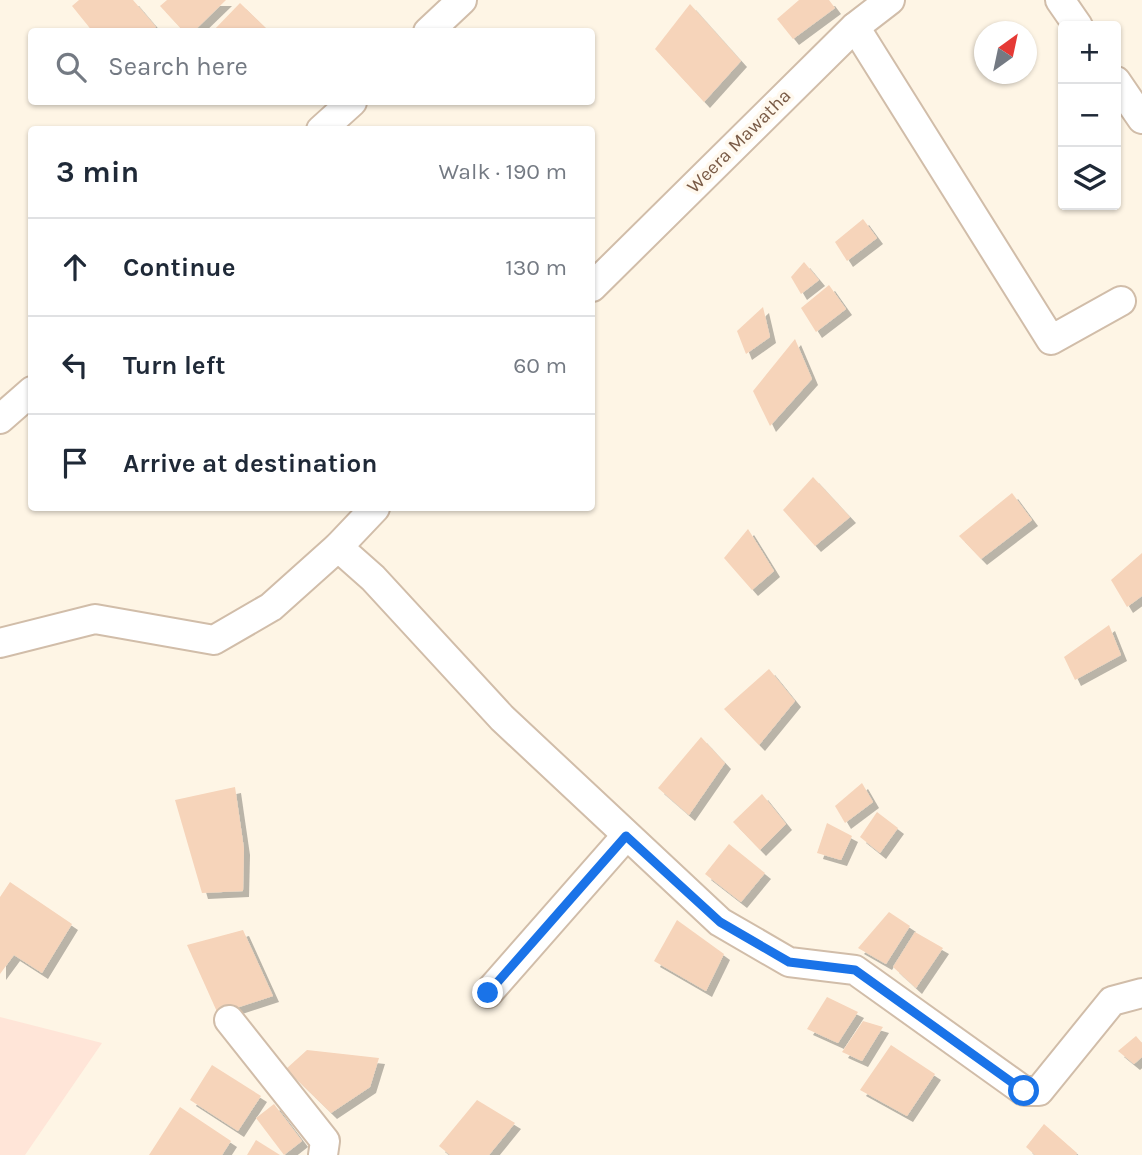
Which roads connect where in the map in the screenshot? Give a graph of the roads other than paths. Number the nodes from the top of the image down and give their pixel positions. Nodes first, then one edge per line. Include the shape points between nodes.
1 (462, 0) edge
2 (1060, 0) edge
3 (880, 3) edge
4 (1075, 21) edge
5 (855, 27) junction
6 (432, 28) edge
7 (1118, 84) edge
8 (349, 105) edge
9 (1142, 119) edge
10 (325, 126) edge
11 (595, 284) edge
12 (1121, 302) dead end
13 (28, 394) edge
14 (0, 419) edge
15 (372, 511) edge
16 (338, 547) junction
17 (0, 643) edge
18 (626, 836) junction
19 (488, 993) dead end
20 (1142, 993) edge
21 (229, 1020) dead end
22 (323, 1155) edge

1 - 6 street
2 - 4 street
3 - 5 street, Weera Mawatha
5 - 11 street, Weera Mawatha
5 - 12 street via 1051,340
7 - 9 street
8 - 10 street
13 - 14 street
15 - 16 street
16 - 17 street via 271,607 214,640 95,620
16 - 18 street via 373,578 502,718
18 - 19 street
18 - 20 street via 720,922 789,962 855,970 1024,1091 1039,1091 1112,1001
21 - 22 street via 325,1141

